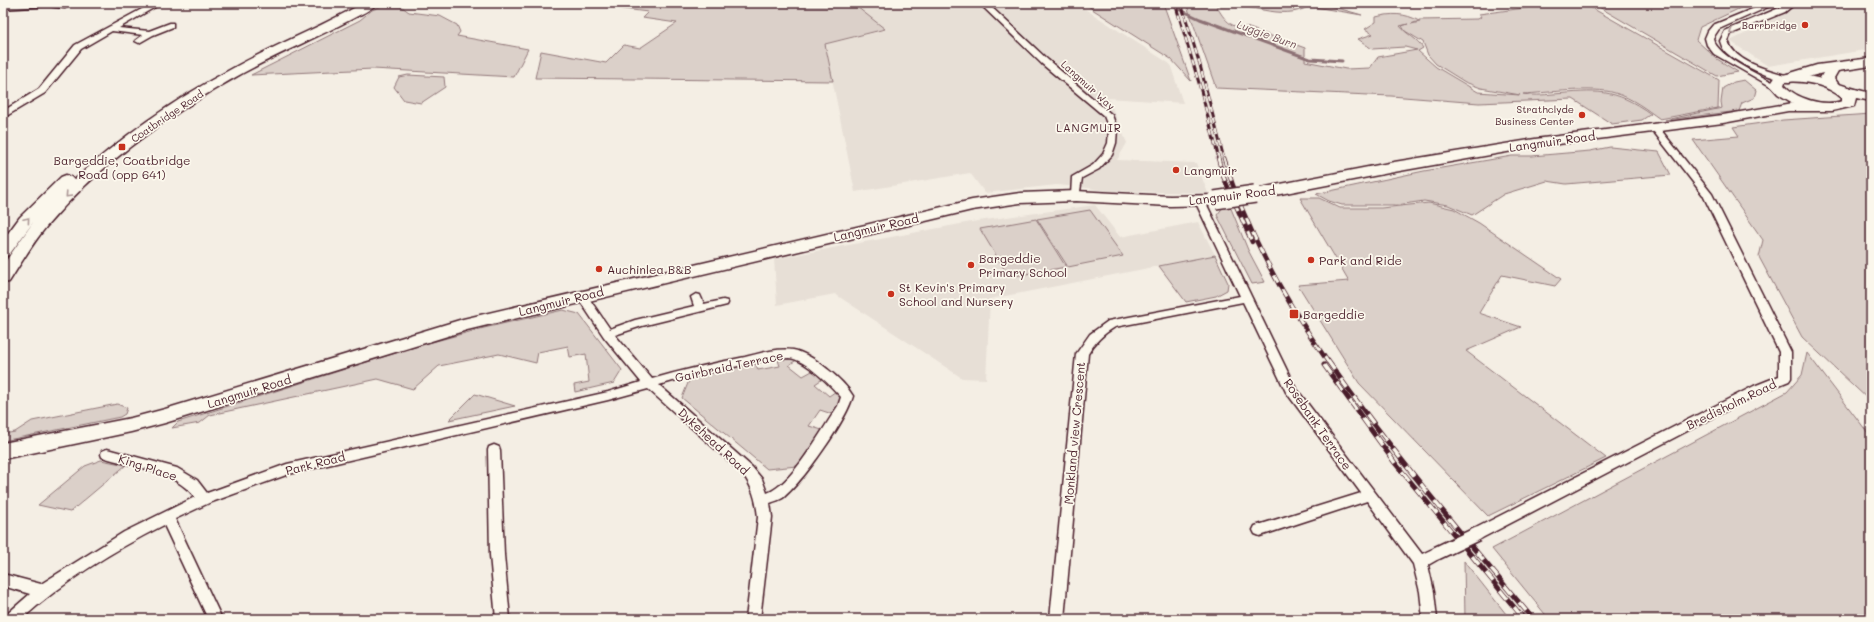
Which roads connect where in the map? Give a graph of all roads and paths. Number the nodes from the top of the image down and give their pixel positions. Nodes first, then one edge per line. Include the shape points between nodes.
1 (158, 3) edge
2 (358, 3) edge
3 (371, 3) edge
4 (983, 3) edge
5 (1773, 3) edge
6 (1792, 3) edge
7 (68, 4) edge
8 (3, 7) edge
9 (54, 13) dead end
10 (170, 26) dead end
11 (110, 29) junction
12 (150, 33) junction
13 (139, 41) dead end
14 (1871, 62) edge
15 (1833, 68) junction
16 (1784, 84) junction
17 (1836, 88) junction
18 (1871, 97) edge
19 (1871, 102) edge
20 (1849, 103) junction
21 (1823, 106) junction
22 (1767, 111) junction
23 (3, 114) edge
24 (1654, 127) junction
25 (1076, 196) junction
26 (1207, 200) junction
27 (3, 251) edge
28 (3, 278) edge
29 (582, 296) junction
30 (696, 297) dead end
31 (1245, 298) junction
32 (723, 303) dead end
33 (700, 308) junction
34 (608, 334) junction
35 (651, 385) junction
36 (494, 450) dead end
37 (3, 451) edge
38 (107, 454) dead end
39 (1371, 495) junction
40 (204, 499) junction
41 (763, 500) junction
42 (168, 517) junction
43 (1260, 530) dead end
44 (1420, 562) junction
45 (3, 580) edge
46 (43, 591) junction
47 (12, 619) edge
48 (215, 619) edge
49 (503, 619) edge
50 (753, 619) edge
51 (1056, 619) edge
52 (1430, 619) edge

1 - 11 street
27 -> 2 main road, Coatbridge Road via 26,220 61,184 126,132 237,63
3 -> 28 main road, Coatbridge Road via 238,71 131,139 97,166 45,219
4 - 25 street, Langmuir Way via 1045,62 1108,116 1113,129 1112,143 1107,155 1096,167 1077,177
5 - 16 street via 1716,27 1708,38 1721,56
6 -> 16 street via 1782,10 1728,33 1724,40 1729,51 1745,63
7 - 8 street
7 - 9 street
10 - 12 street
11 - 12 street
11 - 23 street via 78,47 42,91
12 - 13 street
14 - 15 highway
15 - 16 highway via 1817,69
15 - 17 highway via 1827,78
16 - 17 main road via 1810,79
16 - 21 main road via 1795,99
16 - 22 main road via 1781,99
17 - 18 main road
17 - 20 main road via 1849,97
19 - 20 main road
20 - 21 main road via 1840,107
21 - 22 main road, Langmuir Road via 1798,106
22 - 24 main road, Langmuir Road
24 - 26 main road, Langmuir Road, bridge via 1535,143 1255,194
24 - 44 street, Bredisholm Road, bridge via 1707,194 1785,352 1785,378 1758,389
25 - 26 main road, Langmuir Road via 1139,200
25 - 29 main road, Langmuir Road via 1020,198 972,205
26 - 31 street, Rosebank Terrace
29 - 34 street, Dykehead Road
29 - 37 main road, Langmuir Road via 463,324 165,416
30 - 33 street
31 - 39 street, Rosebank Terrace via 1290,389
31 - 51 street, Monkland view Crescent via 1112,324 1090,339 1082,354
32 - 33 street
33 - 34 street via 639,323
34 - 35 street, Dykehead Road
35 - 40 street, Park Road via 287,469
35 - 41 street, Dykehead Road via 747,470 757,483
35 - 41 street, Gairbraid Terrace via 687,373 785,353 799,355 840,387 846,396 844,407 798,476 778,495
36 - 49 street via 497,555
38 - 40 street, King Place via 172,472 192,484
39 - 43 street
39 - 44 street, Rosebank Terrace
40 - 42 street, Park Road
41 - 50 street, Dykehead Road via 765,517
42 - 46 street, Park Road via 129,536
42 - 48 street
44 - 52 street, Rosebank Terrace
45 - 46 street
46 - 47 street, Park Road

